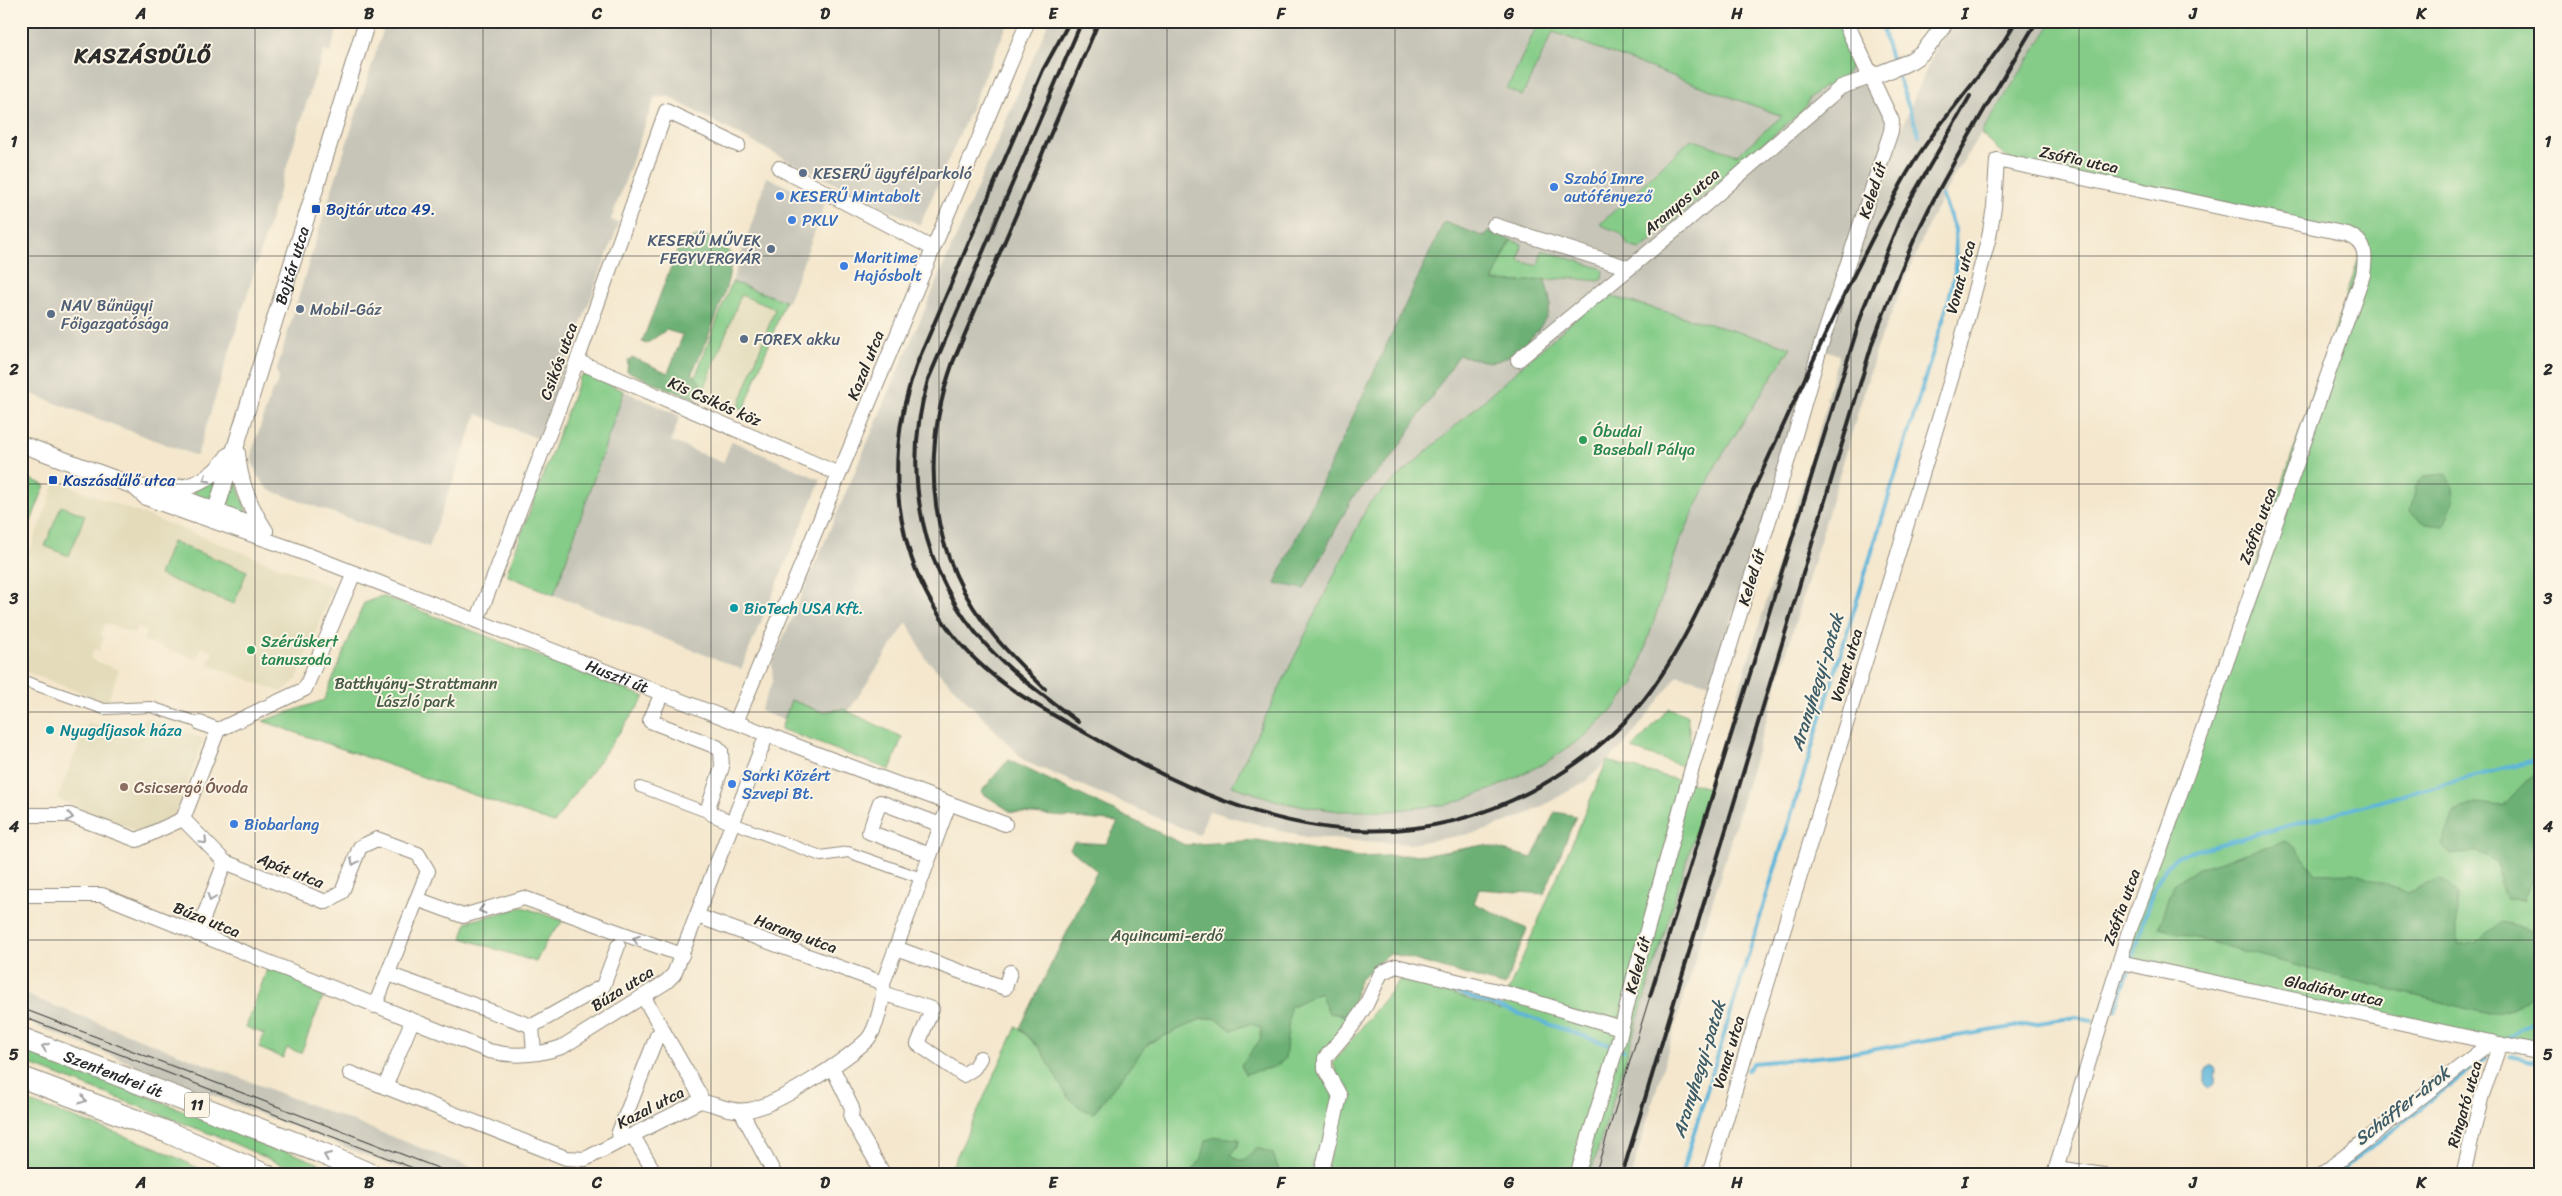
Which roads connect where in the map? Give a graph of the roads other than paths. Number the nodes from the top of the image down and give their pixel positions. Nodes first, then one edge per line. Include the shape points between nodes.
1 (367, 21) edge
2 (1028, 21) edge
3 (1845, 21) edge
4 (1946, 21) edge
5 (1878, 75) junction
6 (738, 145) dead end
7 (1997, 160) joint
8 (779, 168) dead end
9 (1494, 225) dead end
10 (932, 248) junction
11 (1629, 268) junction
12 (1518, 360) dead end
13 (577, 361) junction
14 (21, 444) edge
15 (236, 445) junction
16 (839, 474) junction
17 (134, 486) junction
18 (162, 490) junction
19 (216, 510) junction
20 (195, 515) junction
21 (231, 528) junction
22 (265, 530) junction
23 (293, 549) junction
24 (354, 573) junction
25 (477, 621) junction
26 (21, 680) edge
27 (662, 693) junction
28 (736, 722) junction
29 (200, 723) joint
30 (218, 730) junction
31 (767, 734) junction
32 (640, 788) dead end
33 (949, 804) junction
34 (712, 814) junction
35 (21, 815) edge
36 (184, 820) junction
37 (733, 823) junction
38 (1005, 824) dead end
39 (941, 825) junction
40 (930, 855) junction
41 (225, 862) junction
42 (921, 878) junction
43 (21, 895) edge
44 (417, 899) junction
45 (697, 916) junction
46 (197, 934) junction
47 (618, 946) dead end
48 (896, 948) junction
49 (682, 955) junction
50 (2120, 962) junction
51 (1010, 972) dead end
52 (388, 974) junction
53 (884, 988) junction
54 (643, 996) junction
55 (375, 1006) junction
56 (412, 1021) junction
57 (532, 1026) junction
58 (1621, 1028) junction
59 (663, 1030) junction
60 (21, 1038) edge
61 (2496, 1043) junction
62 (534, 1053) junction
63 (2541, 1053) edge
64 (980, 1058) dead end
65 (832, 1067) junction
66 (350, 1073) dead end
67 (21, 1076) edge
68 (384, 1087) junction
69 (700, 1101) junction
70 (741, 1111) junction
71 (626, 1139) junction
72 (2055, 1172) edge
73 (266, 1175) edge
74 (372, 1175) edge
75 (656, 1175) edge
76 (775, 1175) edge
77 (884, 1175) edge
78 (1321, 1175) edge
79 (1577, 1175) edge
80 (1709, 1175) edge
81 (2104, 1175) edge
82 (2321, 1175) edge
83 (2463, 1175) edge

1 - 15 street, Bojtár utca
2 - 10 street, Kazal utca
3 - 5 street
4 - 5 street via 1927,50 1910,63
5 - 11 street, Aranyos utca via 1841,87
5 - 58 street, Keled út via 1892,121 1891,131 1820,348 1689,777
6 - 13 street, Csikós utca via 666,111
7 - 50 street, Zsófia utca via 2347,234 2357,238 2366,256 2363,275 2298,462
7 - 80 street, Vonat utca via 1990,230 1952,376
8 - 10 street
9 - 11 street
10 - 16 street, Kazal utca
11 - 12 street, Aranyos utca
13 - 16 street, Kis Csikós köz
13 - 25 street, Csikós utca
14 - 17 street, Huszti út
15 -> 18 street via 222,466 207,480
15 - 19 street, Bojtár utca
15 - 22 street via 245,494
16 - 28 street, Kazal utca
17 - 18 street
17 - 20 street, Huszti út via 146,497
18 - 19 street
19 - 20 street
19 - 21 street
19 - 22 street
20 - 21 street, Huszti út
21 - 23 street, Huszti út
22 - 23 street
23 - 24 street, Huszti út
24 - 25 street, Huszti út
24 - 30 street via 305,689
25 - 27 street, Huszti út
26 - 29 street via 104,710 151,707
27 - 28 street, Huszti út
27 - 34 street via 650,721 717,747 723,755 710,799
28 - 31 street, Huszti út
29 - 30 street
30 - 36 street
31 - 33 street, Huszti út
31 - 37 street, Búza utca
32 - 34 street
33 - 38 street, Huszti út
33 - 39 street, Kazal utca
34 - 37 street
35 -> 36 street via 70,815 137,840
36 -> 41 street, Apát utca
37 - 42 street via 821,856 848,852
37 - 45 street, Búza utca
39 - 40 street, Kazal utca
39 - 40 street via 880,802 868,832
40 - 42 street, Kazal utca
44 -> 41 street, Apát utca via 428,871 418,854 377,839 360,847 342,892 326,902
41 -> 46 street
42 - 48 street, Kazal utca
43 - 46 street, Búza utca via 102,895
49 -> 44 street via 524,898 463,916
44 - 52 street
45 - 49 street, Búza utca
45 - 53 street, Harang utca
46 - 55 street, Búza utca
47 - 57 street via 603,986
48 - 51 street via 1005,988
48 - 53 street, Kazal utca
49 - 54 street, Búza utca via 671,978
50 - 61 street, Gladiátor utca
50 - 72 street, Zsófia utca
52 - 55 street
52 - 57 street
53 - 64 street, Harang utca via 932,1009 918,1044 963,1075 974,1068
53 - 65 street, Kazal utca via 868,1040
54 - 59 street
54 - 62 street, Búza utca via 562,1046
55 - 56 street, Búza utca
56 - 62 street, Búza utca via 495,1053
56 - 68 street
57 - 62 street
58 - 78 street via 1509,994 1396,966 1381,973 1353,1025 1325,1058 1325,1068 1340,1096
58 - 79 street, Keled út
59 - 69 street via 700,1095
59 - 71 street via 657,1036 619,1132
74 -> 60 main road, Szentendrei út / 11
61 - 63 street, Gladiátor utca
61 - 82 street
61 - 83 street, Ringató utca
65 - 70 street, Kazal utca via 765,1104
65 - 77 street via 852,1108 852,1118
66 - 68 street, Kazal utca
67 -> 73 main road, 11 via 167,1132
68 - 71 street, Kazal utca via 566,1158 585,1159
69 - 70 street, Kazal utca
69 - 71 street, Kazal utca
70 - 76 street
71 - 75 street
72 - 81 street

